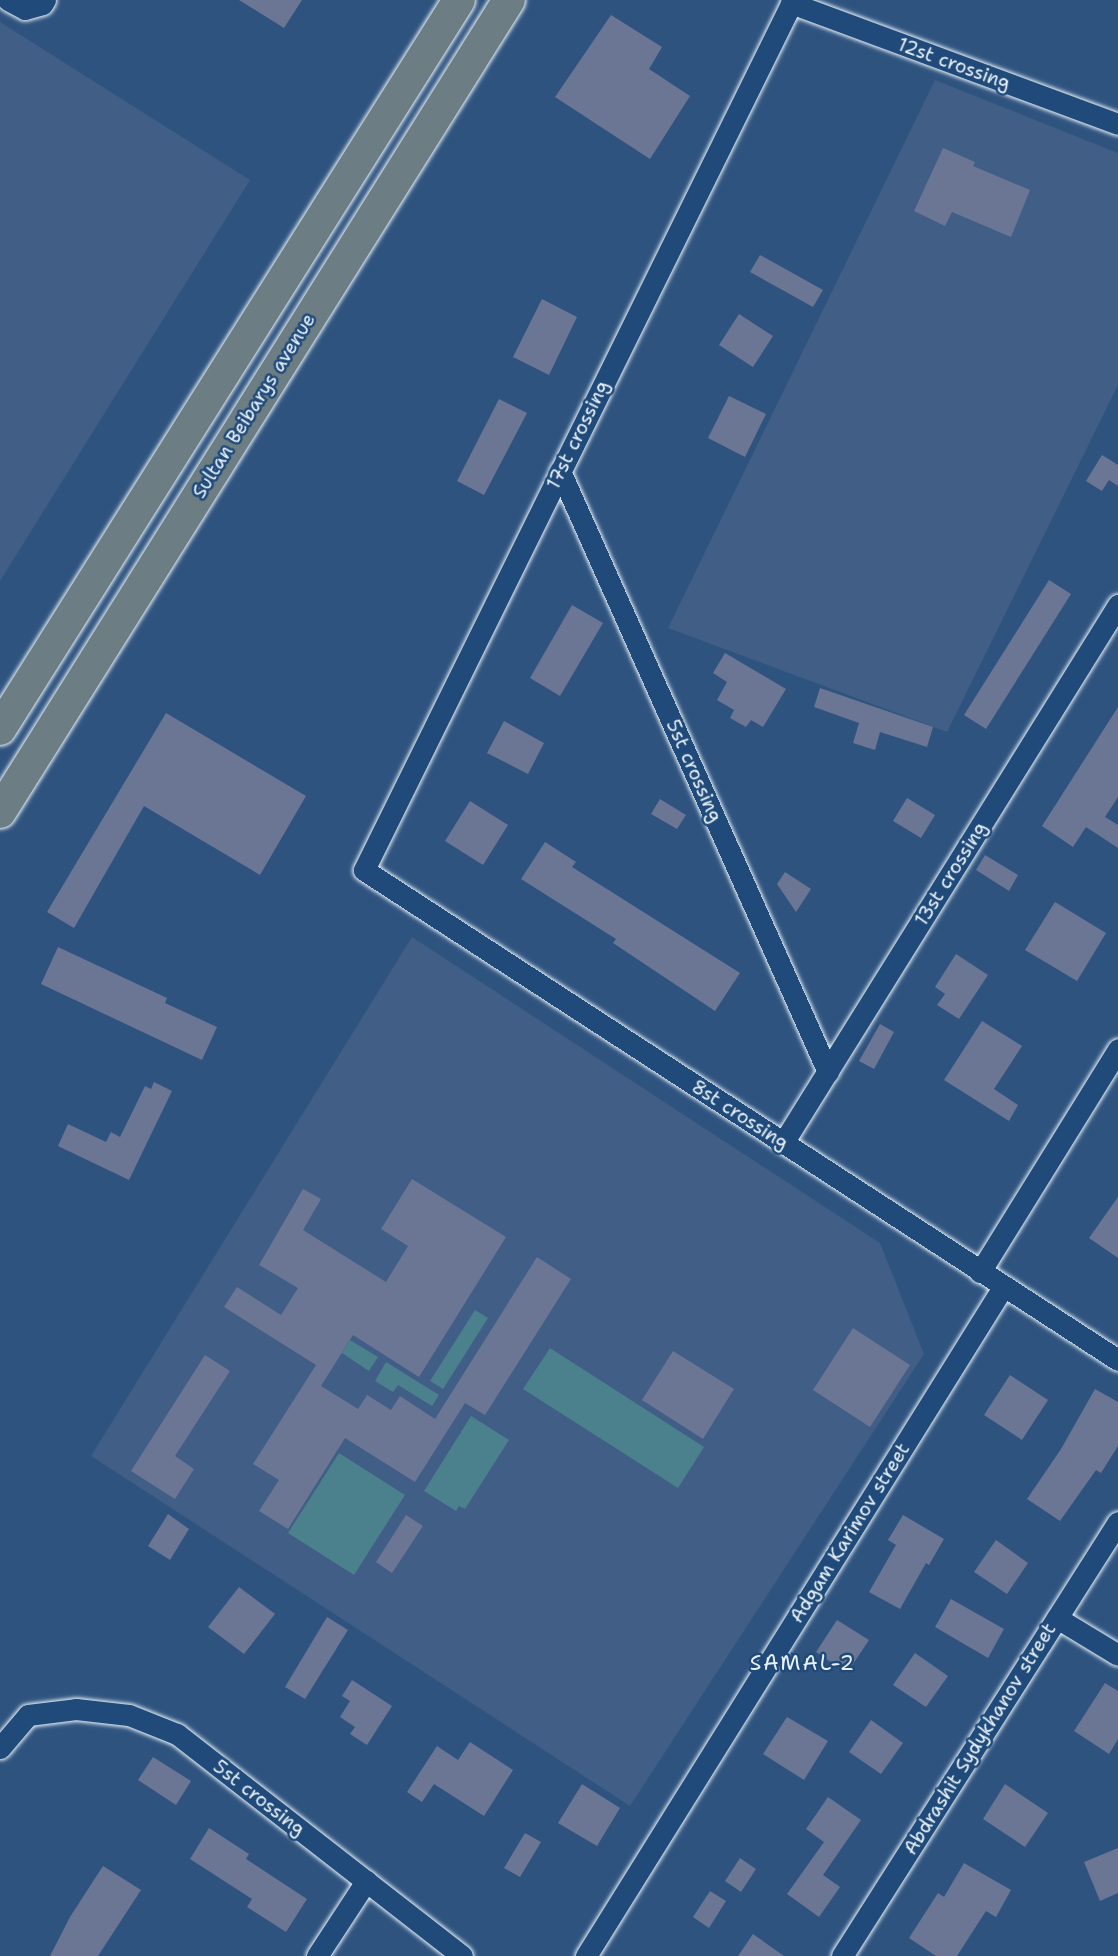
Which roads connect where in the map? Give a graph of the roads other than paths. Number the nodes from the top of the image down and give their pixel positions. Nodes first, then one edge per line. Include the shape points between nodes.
1 (8, 0) edge
2 (45, 0) edge
3 (459, 0) edge
4 (509, 0) edge
5 (792, 2) edge
6 (1118, 124) edge
7 (560, 471) junction
8 (1118, 605) edge
9 (0, 729) edge
10 (0, 812) edge
11 (364, 870) joint
12 (1118, 1049) edge
13 (828, 1072) junction
14 (783, 1143) junction
15 (980, 1272) junction
16 (1003, 1287) junction
17 (1118, 1360) edge
18 (1118, 1522) edge
19 (1057, 1618) junction
20 (1118, 1655) edge
21 (0, 1748) edge
22 (366, 1881) junction
23 (317, 1956) edge
24 (462, 1956) edge
25 (586, 1956) edge
26 (842, 1956) edge

1 - 2 street via 25,9
3 - 9 main road
4 - 10 main road, Sultan Beibarys avenue
5 - 6 street, 12st crossing
5 - 7 street, 17st crossing
7 - 11 street, 17st crossing
7 - 13 street, 5st crossing
8 - 13 street, 13st crossing
11 - 14 street, 8st crossing
12 - 15 street
13 - 14 street, 13st crossing
14 - 15 street, 8st crossing
15 - 16 street, 8st crossing
16 - 17 street, 8st crossing
16 - 25 street, Adgam Karimov street
18 - 19 street, Abdrashit Sydykhanov street
19 - 20 street
19 - 26 street, Abdrashit Sydykhanov street
21 - 22 street, 5st crossing via 28,1715 76,1709 130,1715 177,1734
22 - 23 street
22 - 24 street, 5st crossing

